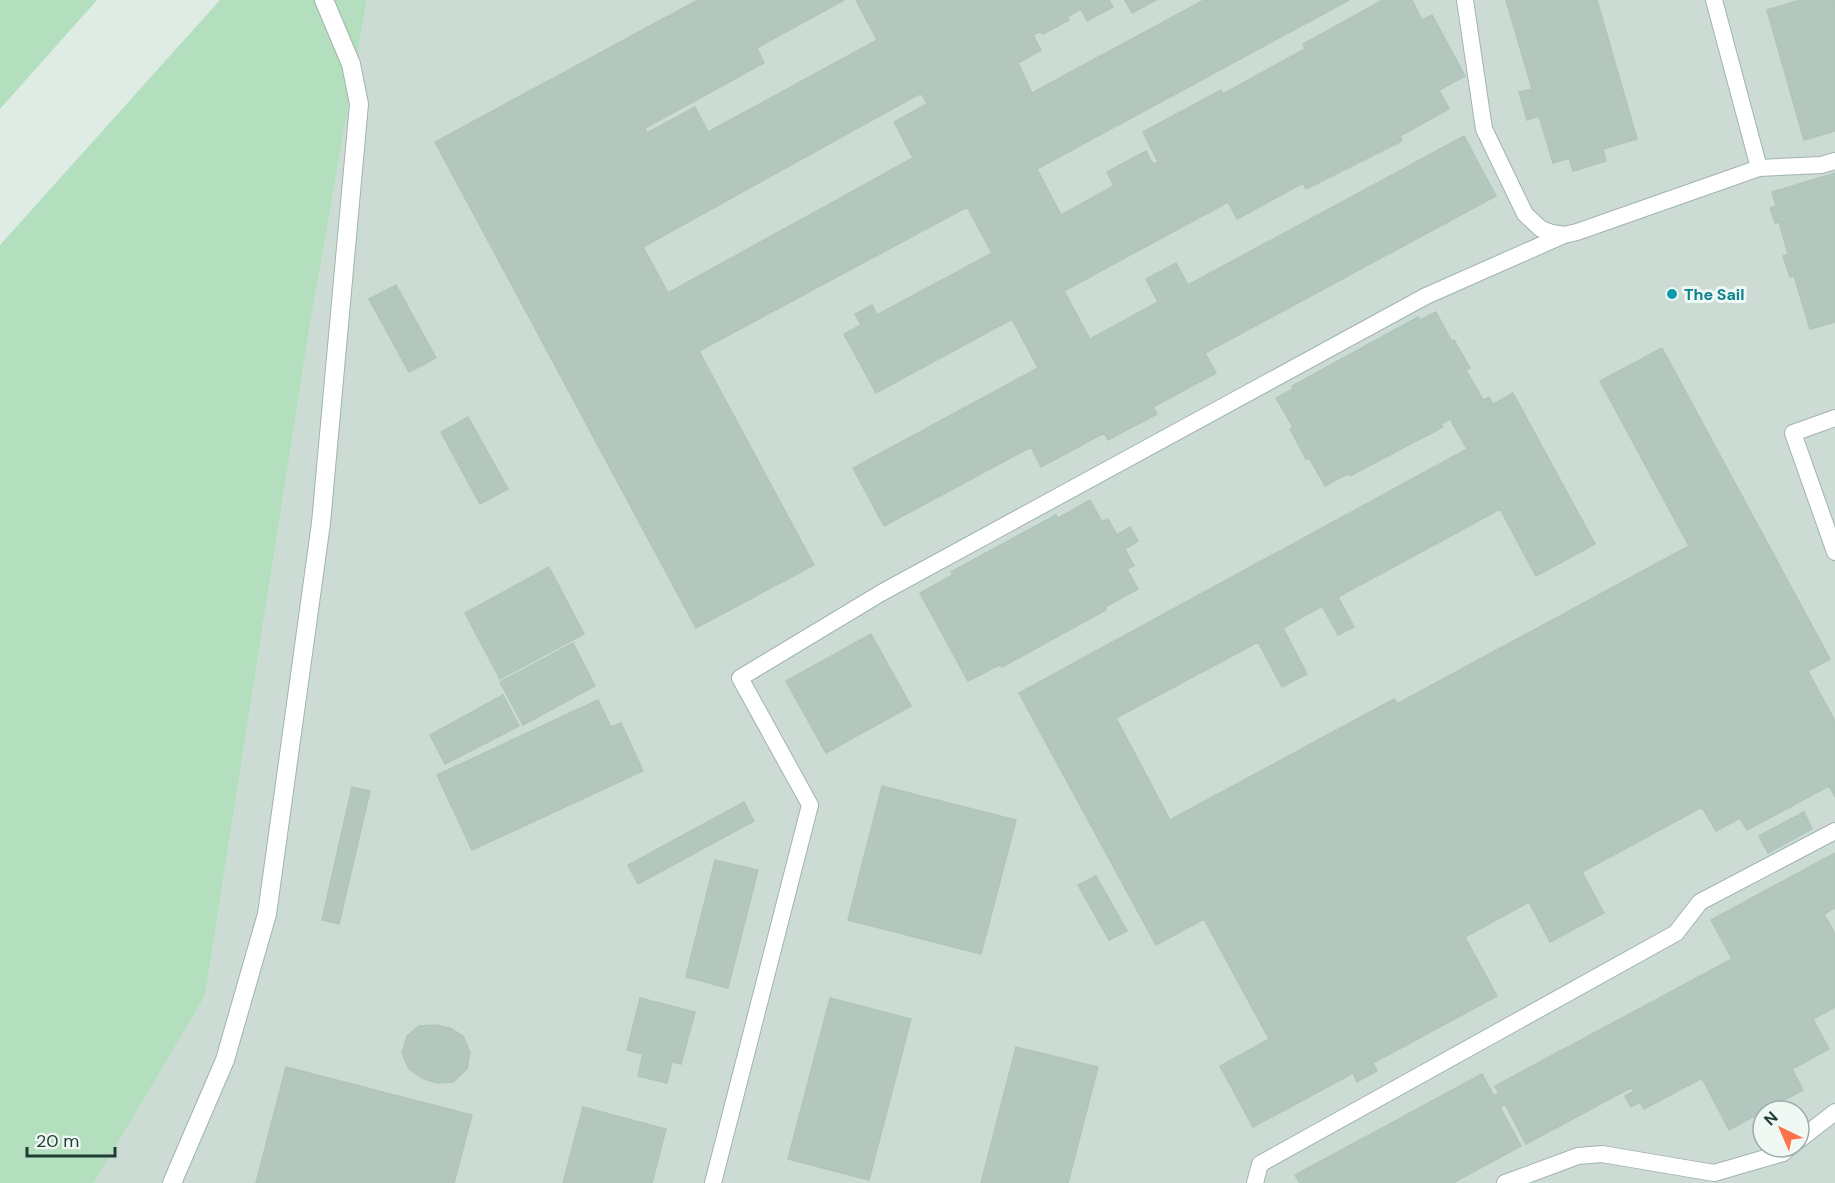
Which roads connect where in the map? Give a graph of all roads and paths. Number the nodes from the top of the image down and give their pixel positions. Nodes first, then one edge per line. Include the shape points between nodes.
1 (324, 0) edge
2 (1465, 0) edge
3 (1714, 0) edge
4 (1835, 161) edge
5 (1759, 168) junction
6 (1564, 235) junction
7 (1835, 418) edge
8 (1835, 552) edge
9 (1835, 831) edge
10 (1835, 1112) edge
11 (1811, 1131) edge
12 (1762, 1159) edge
13 (172, 1183) edge
14 (713, 1183) edge
15 (1255, 1183) edge
16 (1505, 1183) edge

1 - 13 street via 351,64 359,104 321,523 267,914 225,1060
2 - 6 lane via 1484,129 1525,214 1541,229
3 - 5 lane
4 - 5 lane
5 - 6 lane
6 - 14 lane via 1426,296 881,593 740,678 810,805
7 - 8 lane via 1793,433
9 - 15 lane via 1700,902 1676,933 1260,1164
10 - 11 lane
12 - 16 lane via 1714,1173 1602,1154 1578,1156

